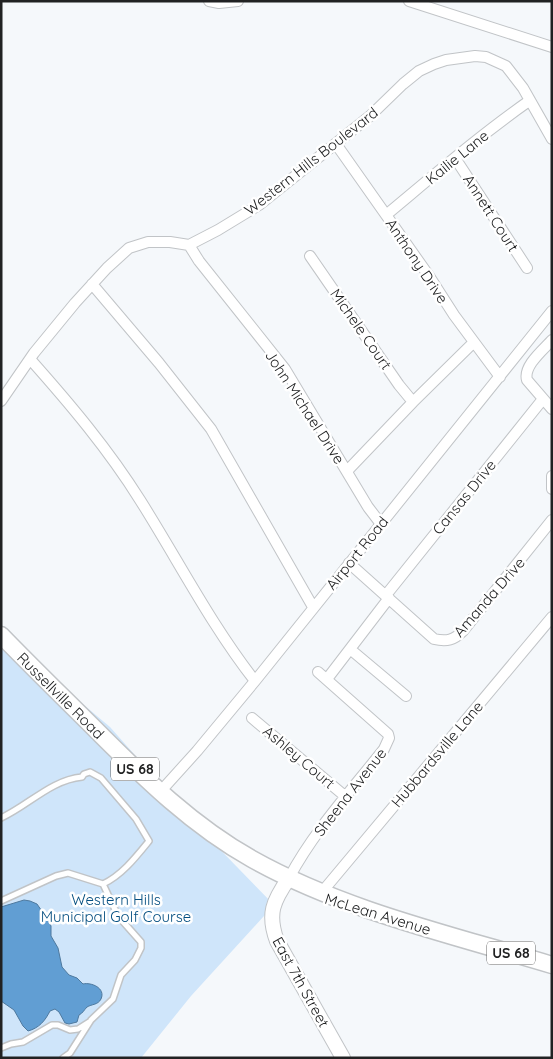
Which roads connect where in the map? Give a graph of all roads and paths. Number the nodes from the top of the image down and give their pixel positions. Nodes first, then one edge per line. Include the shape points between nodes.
1 (209, 1) edge
2 (238, 1) edge
3 (408, 1) edge
4 (552, 47) edge
5 (530, 101) junction
6 (552, 139) edge
7 (336, 144) junction
8 (455, 158) junction
9 (386, 215) junction
10 (189, 245) junction
11 (310, 256) dead end
12 (527, 268) dead end
13 (92, 284) junction
14 (552, 311) edge
15 (552, 340) edge
16 (474, 343) junction
17 (30, 358) junction
18 (500, 377) junction
19 (543, 399) junction
20 (1, 401) edge
21 (413, 402) junction
22 (552, 409) edge
23 (346, 471) junction
24 (552, 476) edge
25 (552, 489) edge
26 (552, 520) edge
27 (381, 524) junction
28 (349, 563) junction
29 (388, 597) junction
30 (313, 607) junction
31 (552, 617) edge
32 (1, 635) edge
33 (1, 643) edge
34 (350, 649) junction
35 (318, 672) dead end
36 (326, 679) junction
37 (255, 681) junction
38 (406, 696) dead end
39 (252, 718) dead end
40 (160, 792) junction
41 (346, 797) junction
42 (1, 818) edge
43 (287, 880) junction
44 (103, 884) junction
45 (322, 892) junction
46 (1, 901) edge
47 (471, 941) junction
48 (552, 965) edge
49 (91, 1020) junction
50 (1, 1048) edge
51 (63, 1058) edge
52 (343, 1058) edge

1 - 2 street
3 - 4 street
5 - 6 street, Western Hills Boulevard
5 - 7 street, Western Hills Boulevard via 514,75 496,60 475,56 446,60 419,71
5 - 8 street, Kailie Lane
7 - 9 street, Anthony Drive
7 - 10 street, Western Hills Boulevard via 260,204
8 - 9 street, Kailie Lane
8 - 12 street, Annett Court
9 - 16 street, Anthony Drive
10 - 13 street via 148,242 129,248
10 - 23 street, John Michael Drive via 285,370
11 - 21 street, Michele Court
13 - 17 street
13 - 30 street via 211,429
14 - 18 street, Airport Road
15 - 19 street via 530,365 526,376
16 - 18 street, Anthony Drive
16 - 21 street
17 - 20 street
17 - 37 street via 104,448
18 - 27 street, Airport Road
19 - 22 street
19 - 29 street, Cansas Drive
21 - 23 street
23 - 27 street, John Michael Drive
24 - 25 street
26 - 29 street, Amanda Drive via 456,638 448,641 434,639
27 - 28 street, Airport Road
28 - 29 street, Amanda Drive
28 - 30 street, Airport Road
29 - 34 street, Cansas Drive
30 - 37 street, Airport Road
31 - 45 street, Hubbardsville Lane
32 - 40 main road, Russellville Road / US 68
33 - 43 main road, Russellville Road / US 68 via 169,806 212,839
34 - 36 street, Cansas Drive
34 - 38 street
35 - 36 street, Sheena Avenue
36 - 41 street, Sheena Avenue via 389,738
37 - 40 street, Airport Road
39 - 41 street, Ashley Court
40 - 43 main road, Russellville Road / US 68 via 216,836
41 - 43 street, Sheena Avenue
42 - 44 lane via 58,783 90,772 100,778 136,819 149,841 112,880
43 - 45 main road, McLean Avenue / US 68
43 - 47 main road, McLean Avenue / US 68 via 347,906
43 - 52 main road, East 7th Street via 277,894 271,917 272,928
44 - 46 lane via 68,873
44 - 49 lane via 118,916 141,942 141,948 136,960 121,975 113,999
45 - 47 main road, McLean Avenue / US 68
47 - 48 main road, McLean Avenue / US 68
49 - 50 lane via 78,1029 70,1030 52,1024 23,1042
49 - 51 lane via 70,1053

